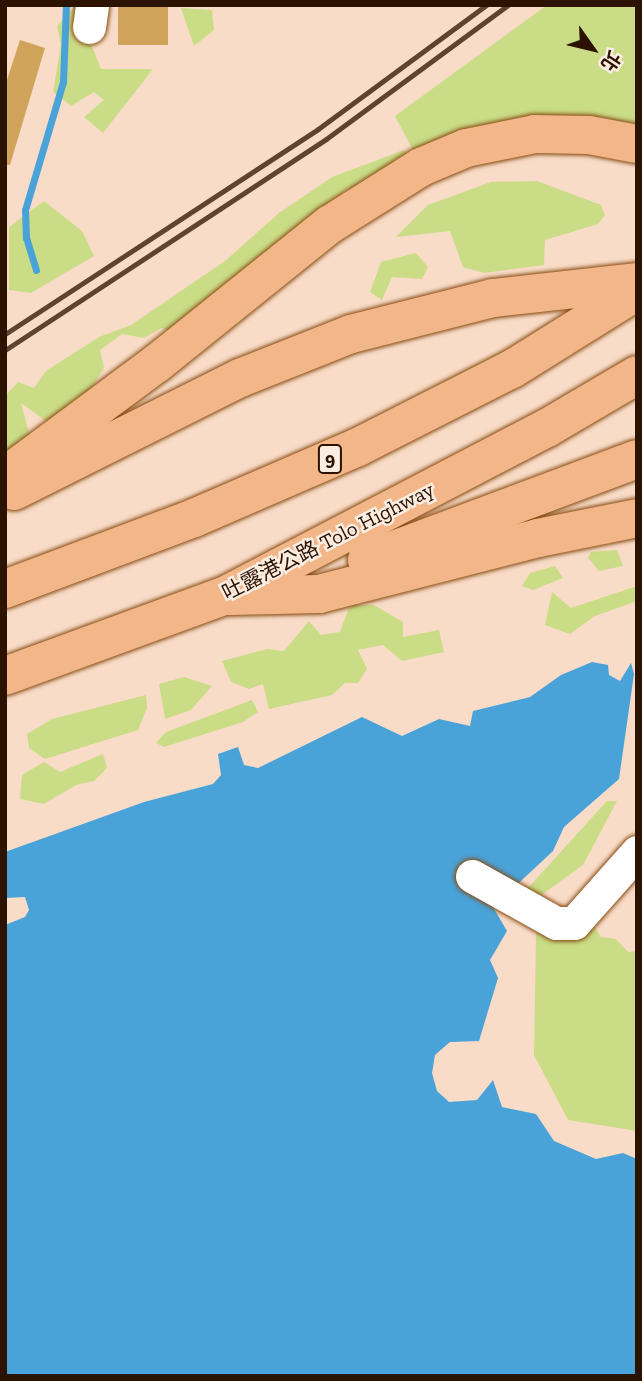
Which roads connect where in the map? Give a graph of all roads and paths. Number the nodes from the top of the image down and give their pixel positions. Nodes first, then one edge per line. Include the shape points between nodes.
1 (637, 144) edge
2 (637, 282) edge
3 (637, 291) edge
4 (633, 381) edge
5 (637, 459) edge
6 (5, 476) edge
7 (5, 495) edge
8 (637, 519) edge
9 (5, 589) edge
10 (224, 596) junction
11 (273, 596) junction
12 (5, 676) edge
13 (637, 852) edge
14 (472, 876) dead end

1 - 6 highway via 589,135 535,134 466,148 421,167 330,225 156,364
2 - 7 highway via 542,291 397,321 302,352 198,398
3 - 9 highway, 9 via 512,369 358,447 194,518
4 - 10 highway, 吐露港公路 Tolo Highway
5 - 11 highway
8 - 11 highway via 538,538 319,594
10 - 11 highway
10 - 12 highway, 吐露港公路 Tolo Highway
13 - 14 lane via 574,923 556,923

